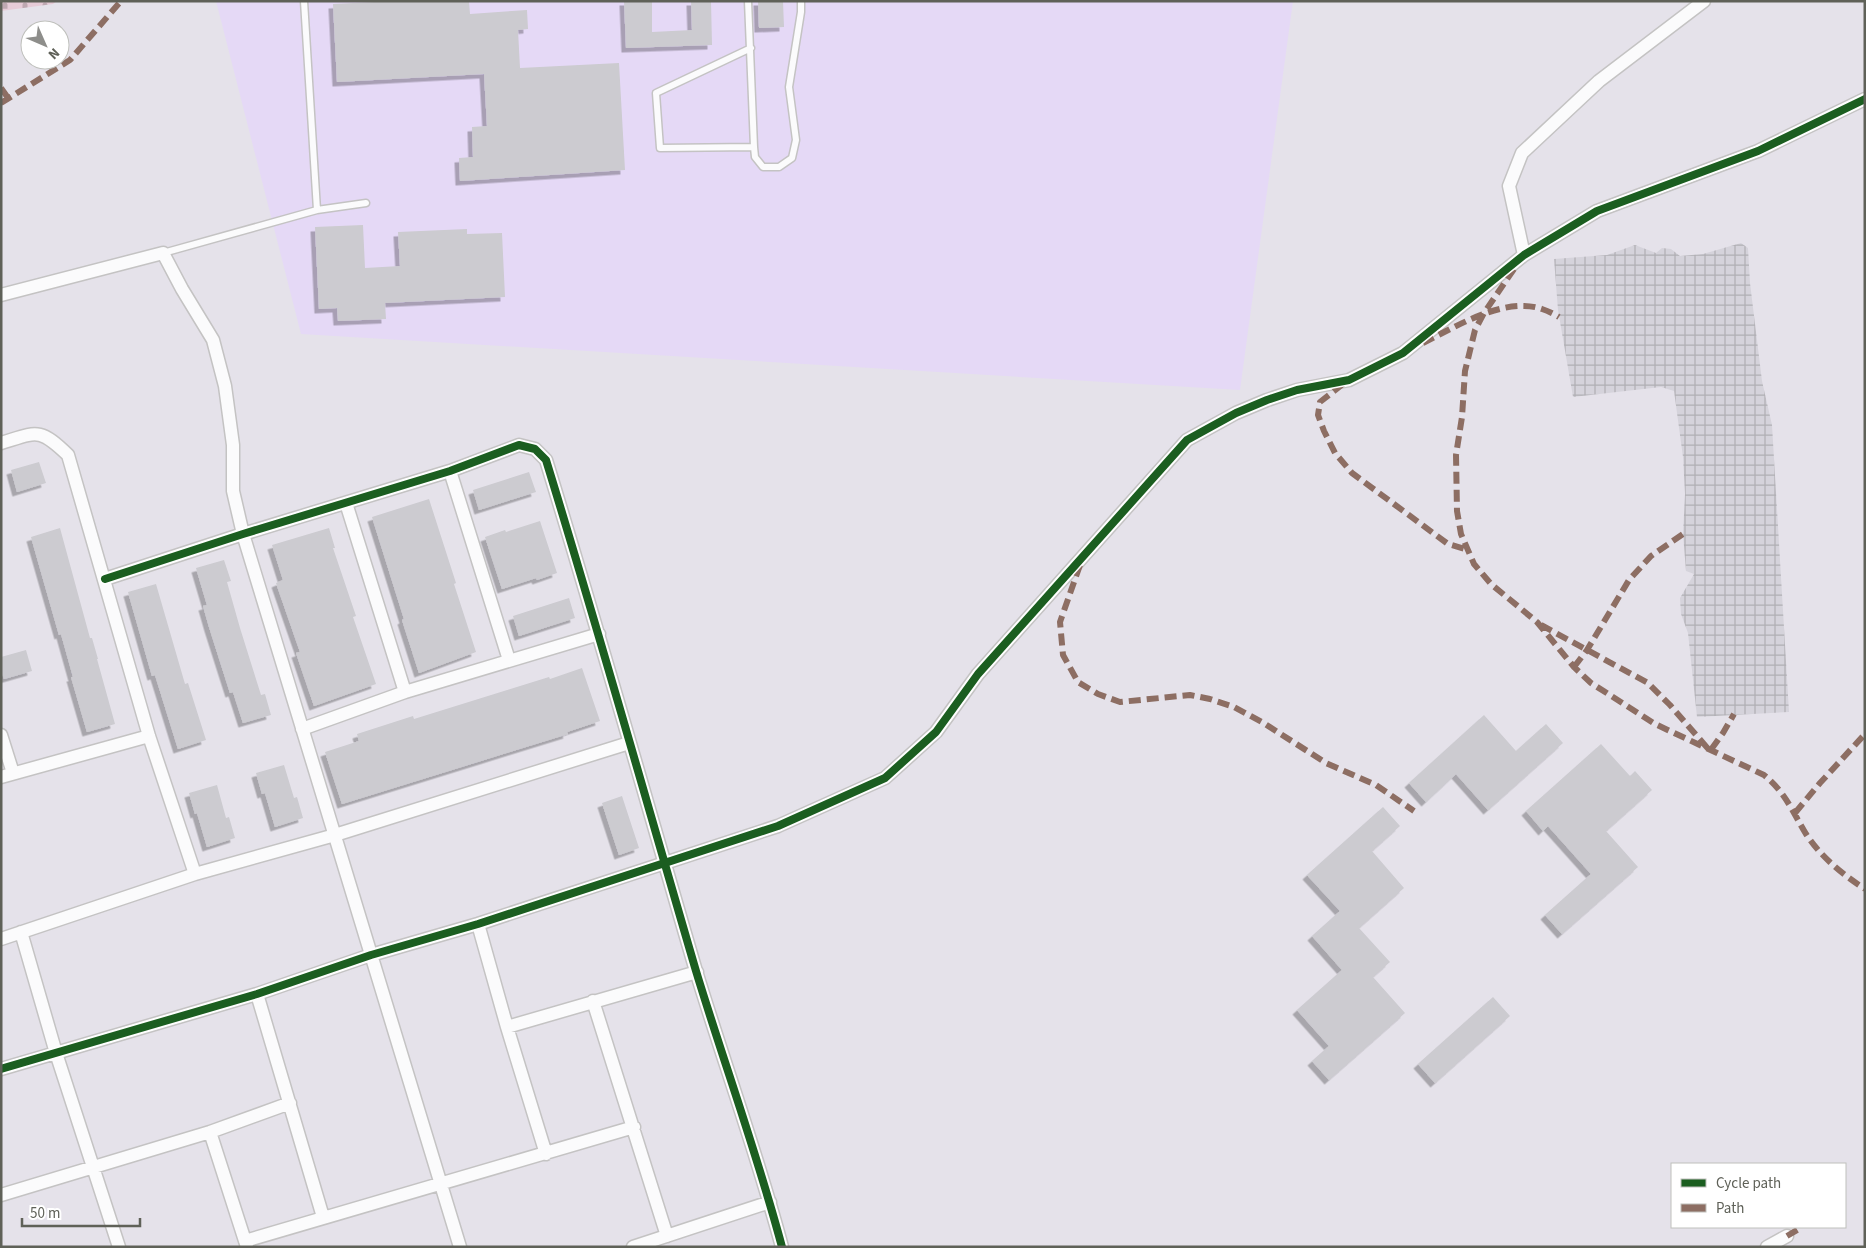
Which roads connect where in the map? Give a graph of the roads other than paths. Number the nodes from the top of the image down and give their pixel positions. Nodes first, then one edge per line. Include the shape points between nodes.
1 (304, 1) edge
2 (748, 1) edge
3 (801, 1) edge
4 (1704, 1) edge
5 (750, 48) junction
6 (1865, 99) edge
7 (754, 146) junction
8 (366, 203) dead end
9 (317, 210) junction
10 (163, 253) junction
11 (1524, 255) junction
12 (1, 295) edge
13 (1, 443) edge
14 (450, 471) junction
15 (346, 503) junction
16 (243, 534) junction
17 (105, 580) junction
18 (599, 634) junction
19 (509, 660) junction
20 (405, 692) junction
21 (302, 728) junction
22 (1, 735) edge
23 (149, 736) junction
24 (629, 743) junction
25 (7, 775) edge
26 (334, 835) junction
27 (666, 862) junction
28 (195, 874) junction
29 (478, 924) junction
30 (21, 932) junction
31 (1, 939) edge
32 (371, 955) junction
33 (697, 972) junction
34 (257, 994) junction
35 (592, 1001) junction
36 (507, 1027) junction
37 (56, 1052) junction
38 (1, 1069) edge
39 (290, 1103) junction
40 (634, 1127) junction
41 (210, 1132) junction
42 (546, 1154) junction
43 (94, 1166) junction
44 (440, 1184) junction
45 (1, 1195) edge
46 (770, 1202) junction
47 (323, 1217) junction
48 (668, 1236) junction
49 (1786, 1236) dead end
50 (246, 1244) edge
51 (119, 1247) edge
52 (460, 1247) edge
53 (633, 1247) edge
54 (782, 1247) edge
55 (1766, 1247) edge

1 - 9 lane
2 - 5 lane
3 - 7 lane via 789,87 796,140 792,158 779,167 763,167 755,157
4 - 11 street via 1599,81 1522,153 1509,186
5 - 7 lane
5 - 7 lane via 656,93 660,148
6 - 11 street via 1758,151 1597,211
8 - 9 lane
9 - 10 lane
10 - 12 street
10 - 16 street via 214,340 225,386 233,445 233,491
11 - 27 street via 1403,353 1349,380 1297,390 1267,400 1187,440 978,674 936,732 885,778 778,826
13 - 17 street via 34,433 51,439 68,455
14 - 15 street
14 - 18 street via 519,446 535,449 546,460
14 - 19 street
15 - 16 street
15 - 20 street
16 - 17 street
16 - 21 street
17 - 23 street
18 - 19 street
18 - 24 street
19 - 20 street
20 - 21 street
21 - 26 street
22 - 25 street
23 - 25 street
23 - 28 street
24 - 26 street
24 - 27 street
26 - 28 street
26 - 32 street
27 - 29 street
27 - 33 street
28 - 30 street
29 - 32 street
29 - 36 street
30 - 31 street
30 - 37 street
32 - 34 street
32 - 44 street
33 - 35 street
33 - 46 street
34 - 37 street
34 - 39 street
35 - 36 street
35 - 40 street
36 - 42 street
37 - 38 street
37 - 43 street
39 - 41 street
39 - 47 street
40 - 42 street
40 - 48 street
41 - 43 street
41 - 50 street
42 - 44 street
43 - 45 street
43 - 51 street
44 - 47 street
44 - 52 street
46 - 48 street
46 - 54 street
47 - 50 street
48 - 53 street
49 - 55 street

